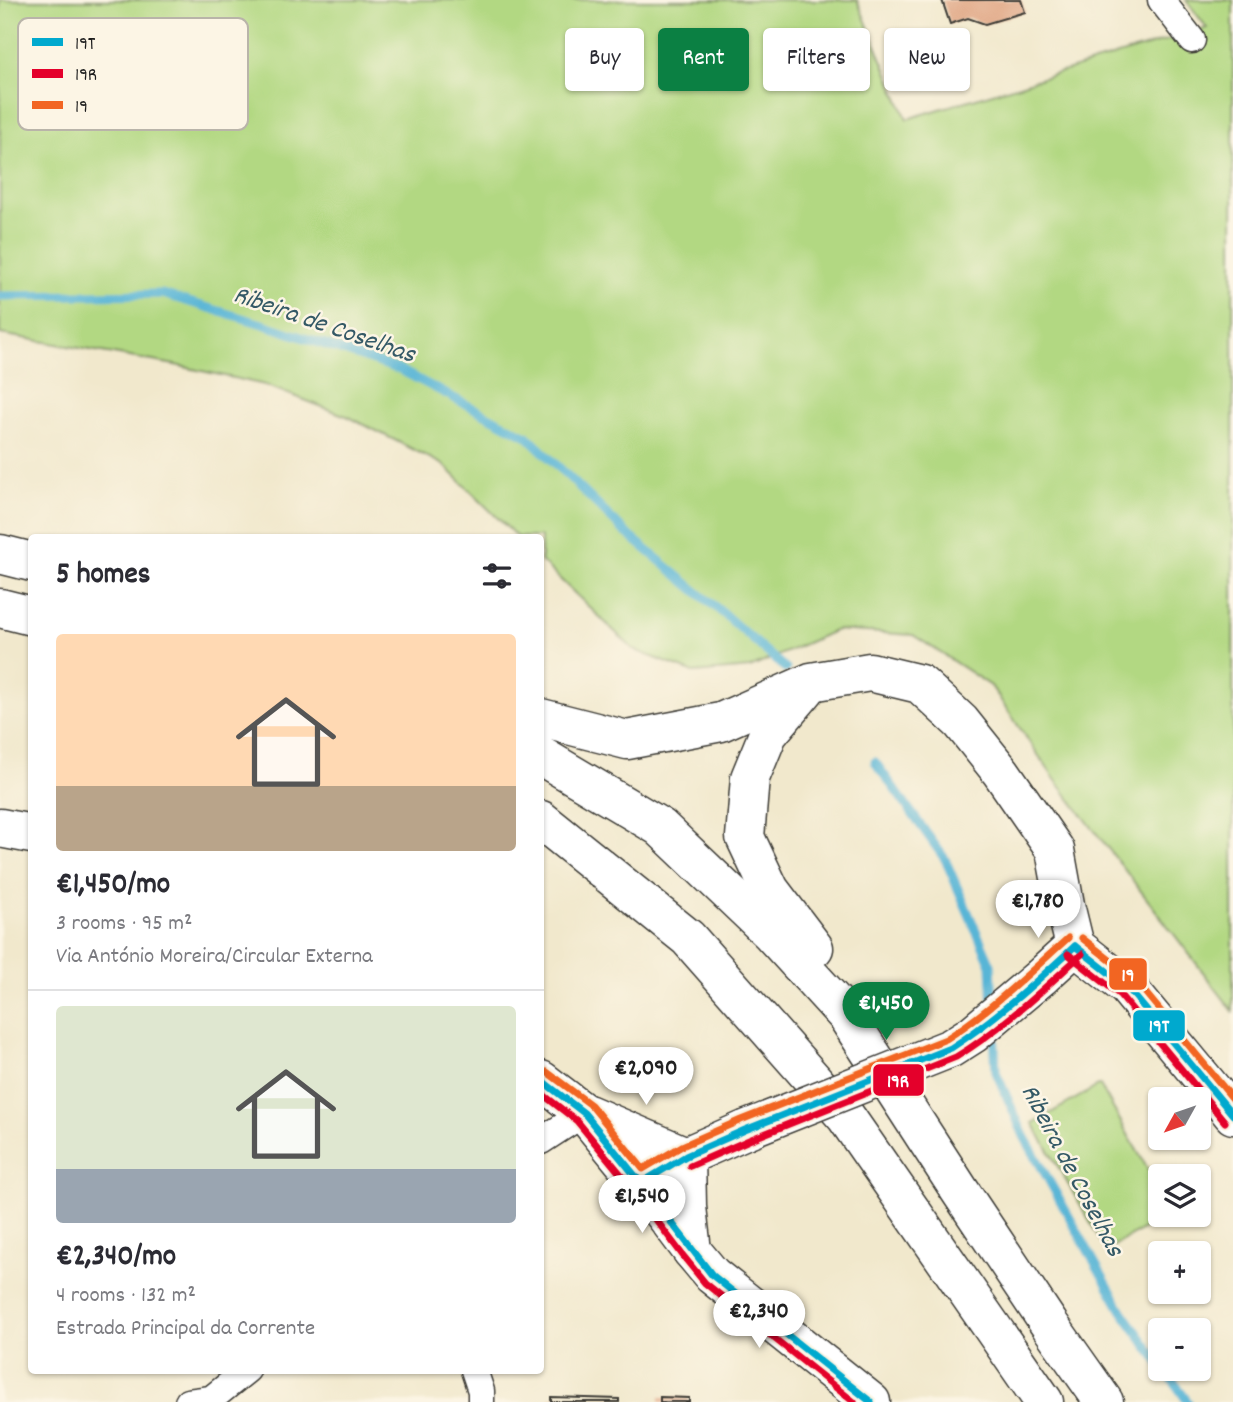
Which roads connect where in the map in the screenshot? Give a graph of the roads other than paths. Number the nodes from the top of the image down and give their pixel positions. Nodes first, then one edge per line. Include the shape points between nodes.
1 (1161, 0) edge
2 (1192, 40) dead end
3 (0, 554) edge
4 (28, 561) edge
5 (0, 608) edge
6 (28, 615) edge
7 (811, 682) junction
8 (544, 719) edge
9 (544, 759) edge
10 (544, 822) edge
11 (0, 828) edge
12 (28, 833) edge
13 (1075, 946) junction
14 (544, 1082) edge
15 (584, 1113) junction
16 (1233, 1115) edge
17 (544, 1139) edge
18 (686, 1156) junction
19 (641, 1183) junction
20 (960, 1191) junction
21 (692, 1251) junction
22 (242, 1374) edge
23 (475, 1374) edge
24 (188, 1402) edge
25 (481, 1402) edge
26 (870, 1402) edge
27 (1044, 1402) edge
28 (1104, 1402) edge

1 - 2 street
3 - 4 main road
5 - 6 main road
7 - 8 main road via 721,722 627,740
7 - 13 main road via 870,672 920,684 961,722 1055,850
7 - 20 main road via 768,734 750,778 745,837 770,890 918,1083
9 - 20 main road via 660,827 771,932 846,1015
10 - 27 main road via 688,938 846,1117
11 - 12 main road
13 - 16 main road via 1127,987
13 - 18 main road, bridge via 951,1048
14 - 15 main road
15 - 17 street
15 - 18 main road
15 - 19 main road
18 - 19 main road
18 - 21 main road
19 - 21 main road
20 - 28 main road
21 - 26 main road via 712,1275
22 - 24 street via 211,1399
23 - 25 street

